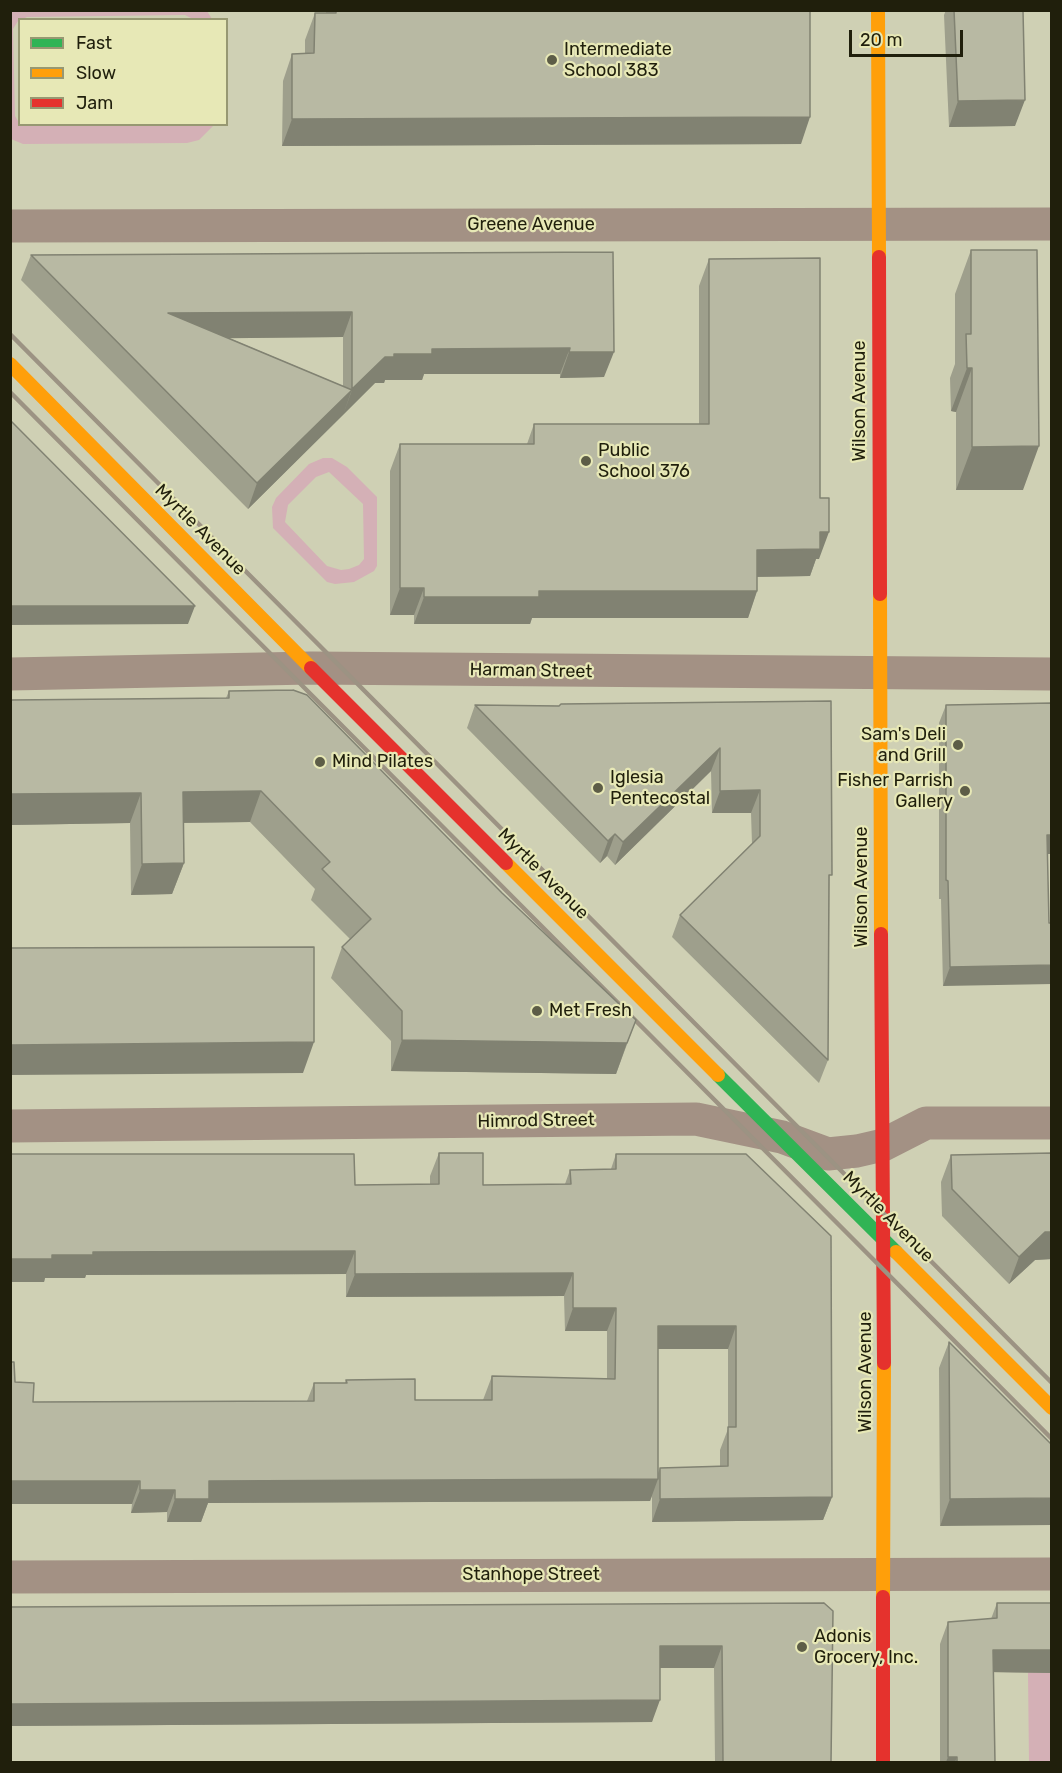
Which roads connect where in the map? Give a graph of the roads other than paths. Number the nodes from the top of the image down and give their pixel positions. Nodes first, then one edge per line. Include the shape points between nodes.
1 (878, 10) edge
2 (1052, 224) edge
3 (878, 225) junction
4 (10, 226) edge
5 (10, 364) edge
6 (311, 668) junction
7 (10, 674) edge
8 (879, 674) junction
9 (1052, 674) edge
10 (1052, 1123) edge
11 (10, 1126) edge
12 (782, 1137) junction
13 (883, 1145) junction
14 (884, 1240) junction
15 (1052, 1408) edge
16 (884, 1574) junction
17 (1052, 1574) edge
18 (10, 1577) edge
19 (883, 1762) edge

1 - 3 street, Wilson Avenue
2 - 3 street, Greene Avenue
3 - 4 street, Greene Avenue
3 - 8 street, Wilson Avenue
5 - 6 street, Myrtle Avenue
6 - 7 street, Harman Street
6 - 8 street, Harman Street
6 - 12 street, Myrtle Avenue
8 - 9 street, Harman Street
8 - 13 street, Wilson Avenue
10 - 13 street, Himrod Street via 926,1123
11 - 12 street, Himrod Street via 696,1119
12 - 13 street, Himrod Street via 828,1154
12 - 14 street, Myrtle Avenue
13 - 14 street, Wilson Avenue
14 - 15 street, Myrtle Avenue
14 - 16 street, Wilson Avenue
16 - 17 street, Stanhope Street
16 - 18 street, Stanhope Street
16 - 19 street, Wilson Avenue

